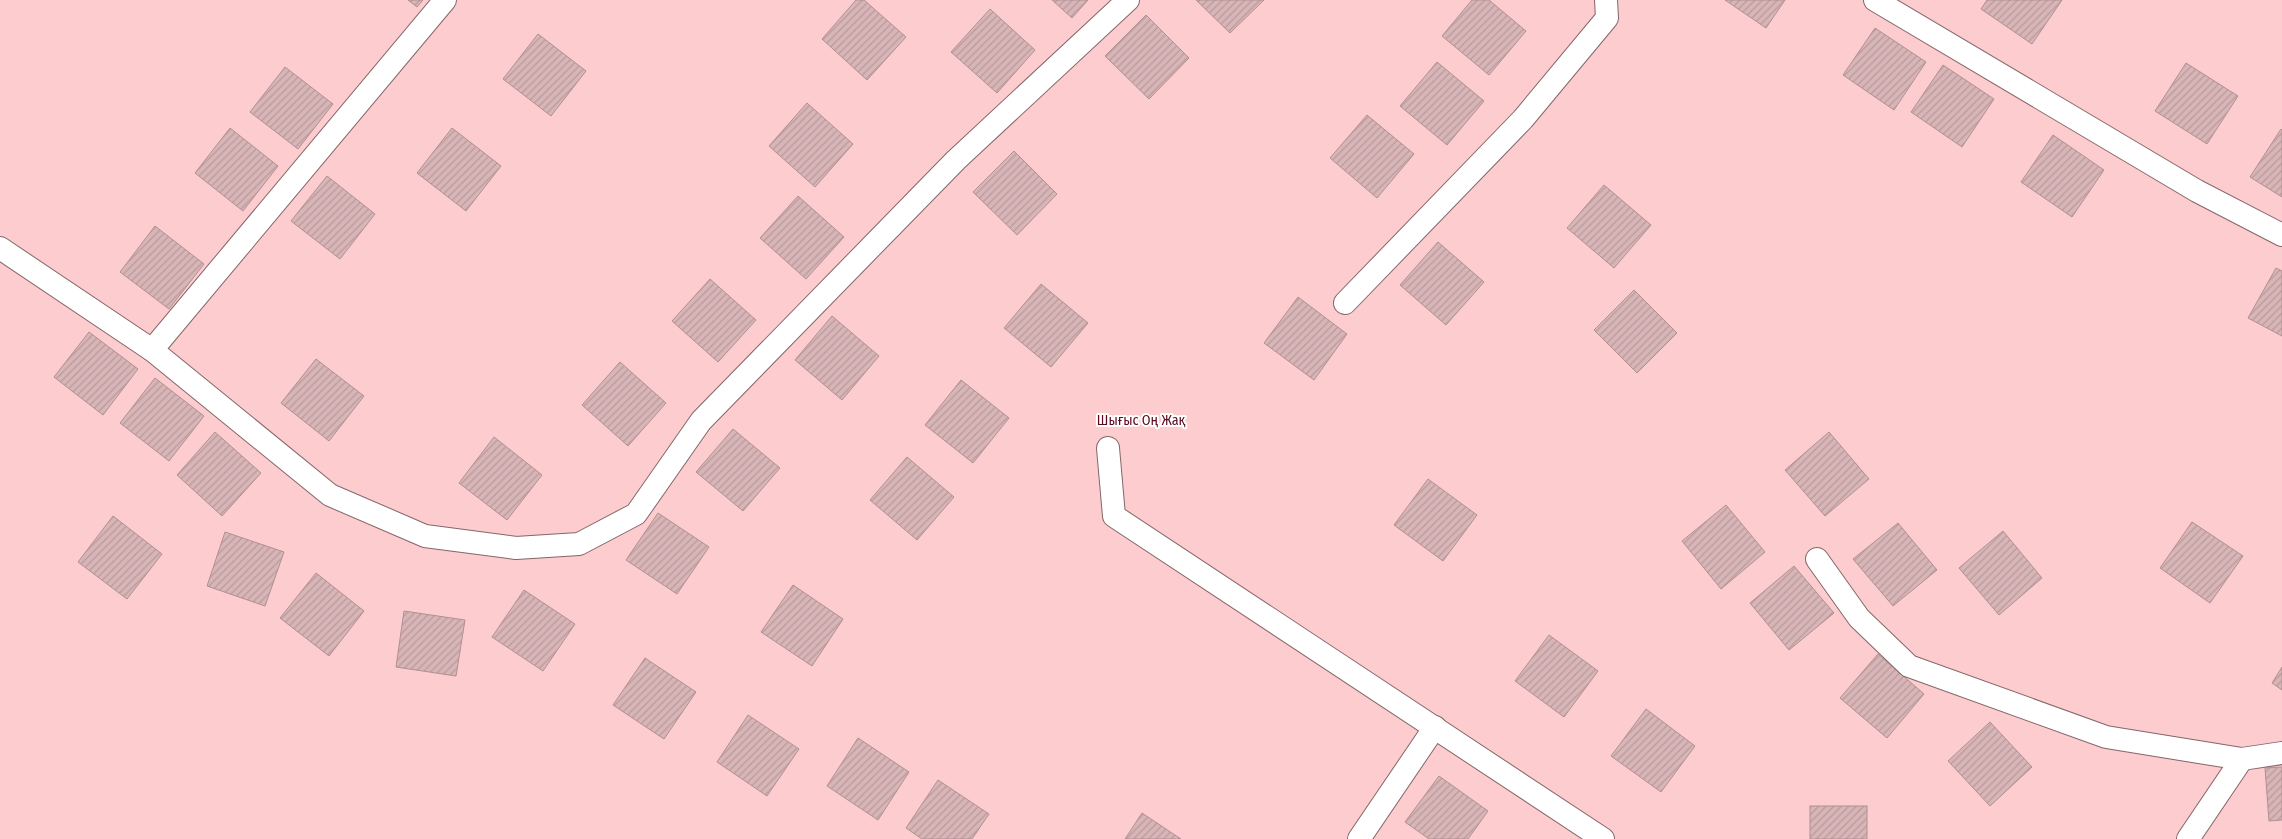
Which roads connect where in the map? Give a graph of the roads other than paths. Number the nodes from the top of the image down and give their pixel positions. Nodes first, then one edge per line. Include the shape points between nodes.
1 (445, 0) edge
2 (1128, 0) edge
3 (1606, 0) edge
4 (1875, 0) edge
5 (2282, 235) edge
6 (0, 248) edge
7 (1345, 303) dead end
8 (152, 350) junction
9 (1108, 448) dead end
10 (1817, 559) dead end
11 (1435, 727) junction
12 (2282, 753) edge
13 (2242, 759) junction
14 (1359, 839) edge
15 (1603, 839) edge
16 (2188, 839) edge

1 - 8 lane
2 - 8 lane via 956,160 701,422 636,514 579,544 516,548 425,536 330,495
3 - 7 lane via 1607,18 1523,119
4 - 5 lane via 2197,191
6 - 8 lane
9 - 11 lane via 1114,516
10 - 13 lane via 1859,618 1909,666 2106,737
11 - 14 lane
11 - 15 lane
12 - 13 lane
13 - 16 lane

